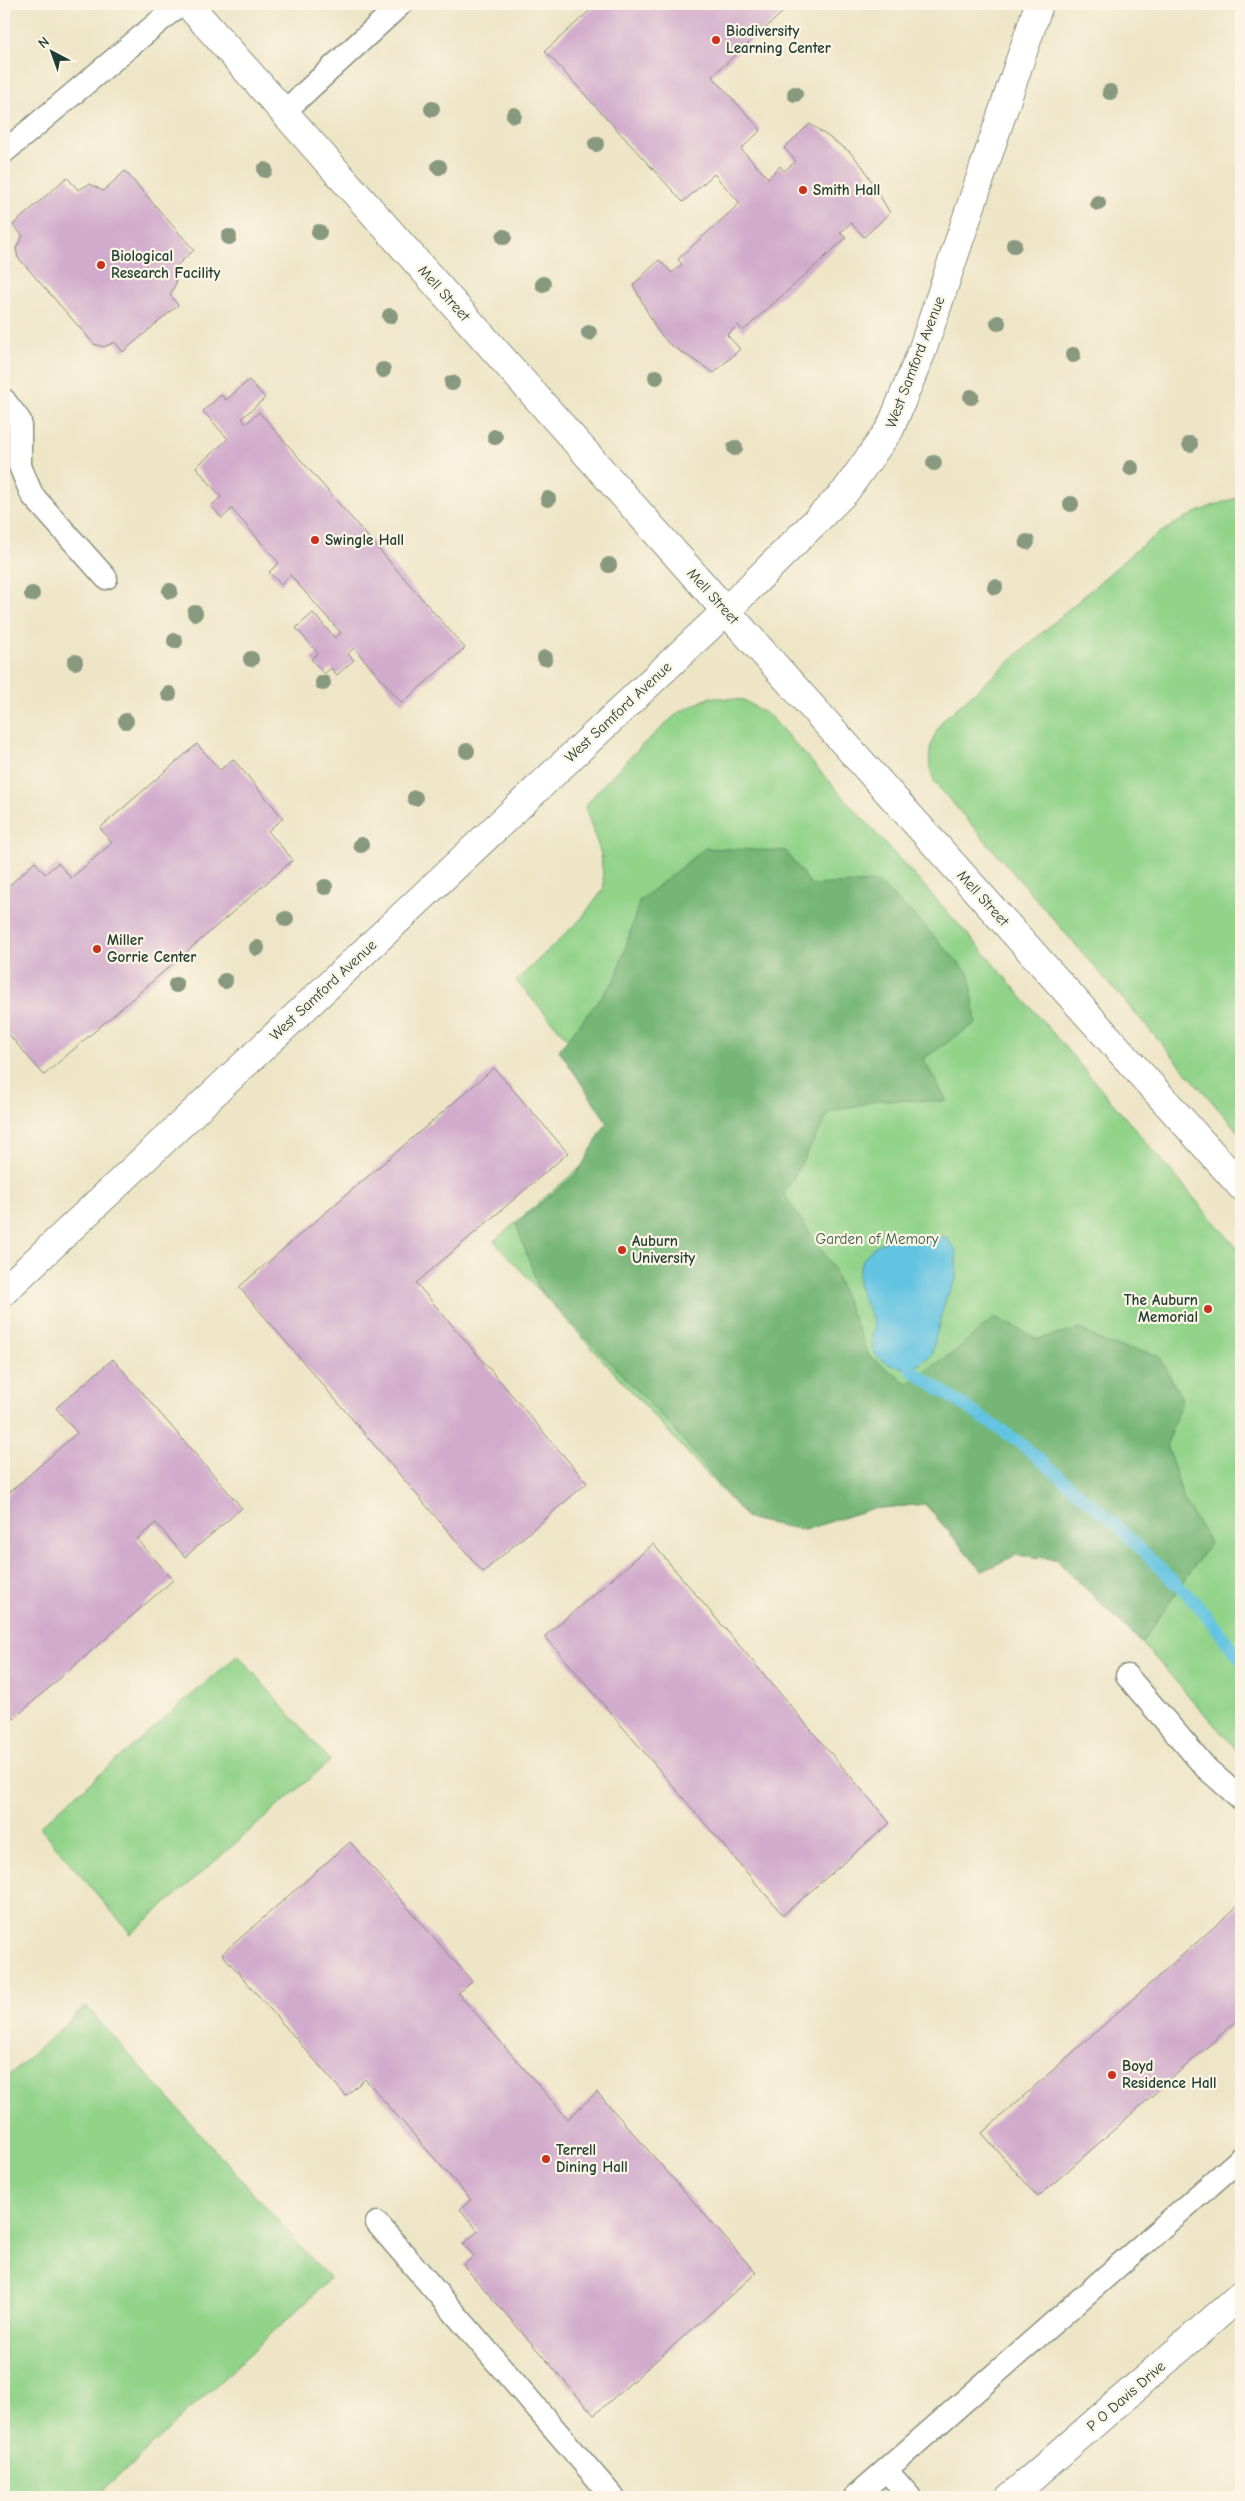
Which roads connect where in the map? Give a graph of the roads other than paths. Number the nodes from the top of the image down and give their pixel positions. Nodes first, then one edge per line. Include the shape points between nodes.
1 (180, 4) edge
2 (188, 4) edge
3 (401, 4) edge
4 (1039, 4) edge
5 (284, 112) junction
6 (4, 152) edge
7 (4, 400) edge
8 (106, 578) dead end
9 (726, 611) junction
10 (1241, 1186) edge
11 (4, 1291) edge
12 (1127, 1676) dead end
13 (1241, 1799) edge
14 (1241, 2158) edge
15 (377, 2223) dead end
16 (1241, 2295) edge
17 (886, 2470) junction
18 (613, 2497) edge
19 (855, 2497) edge
20 (910, 2497) edge
21 (1010, 2497) edge

1 - 6 lane
2 - 5 street, Mell Street
3 - 5 lane
4 - 9 street, West Samford Avenue via 922,351 890,429 845,492
5 - 9 street, Mell Street
7 - 8 lane via 20,421 20,466 32,495
9 - 10 street, Mell Street
9 - 11 street, West Samford Avenue
12 - 13 lane via 1206,1768
14 - 17 lane
15 - 18 lane
16 - 21 street, P O Davis Drive
17 - 19 lane
17 - 20 lane

